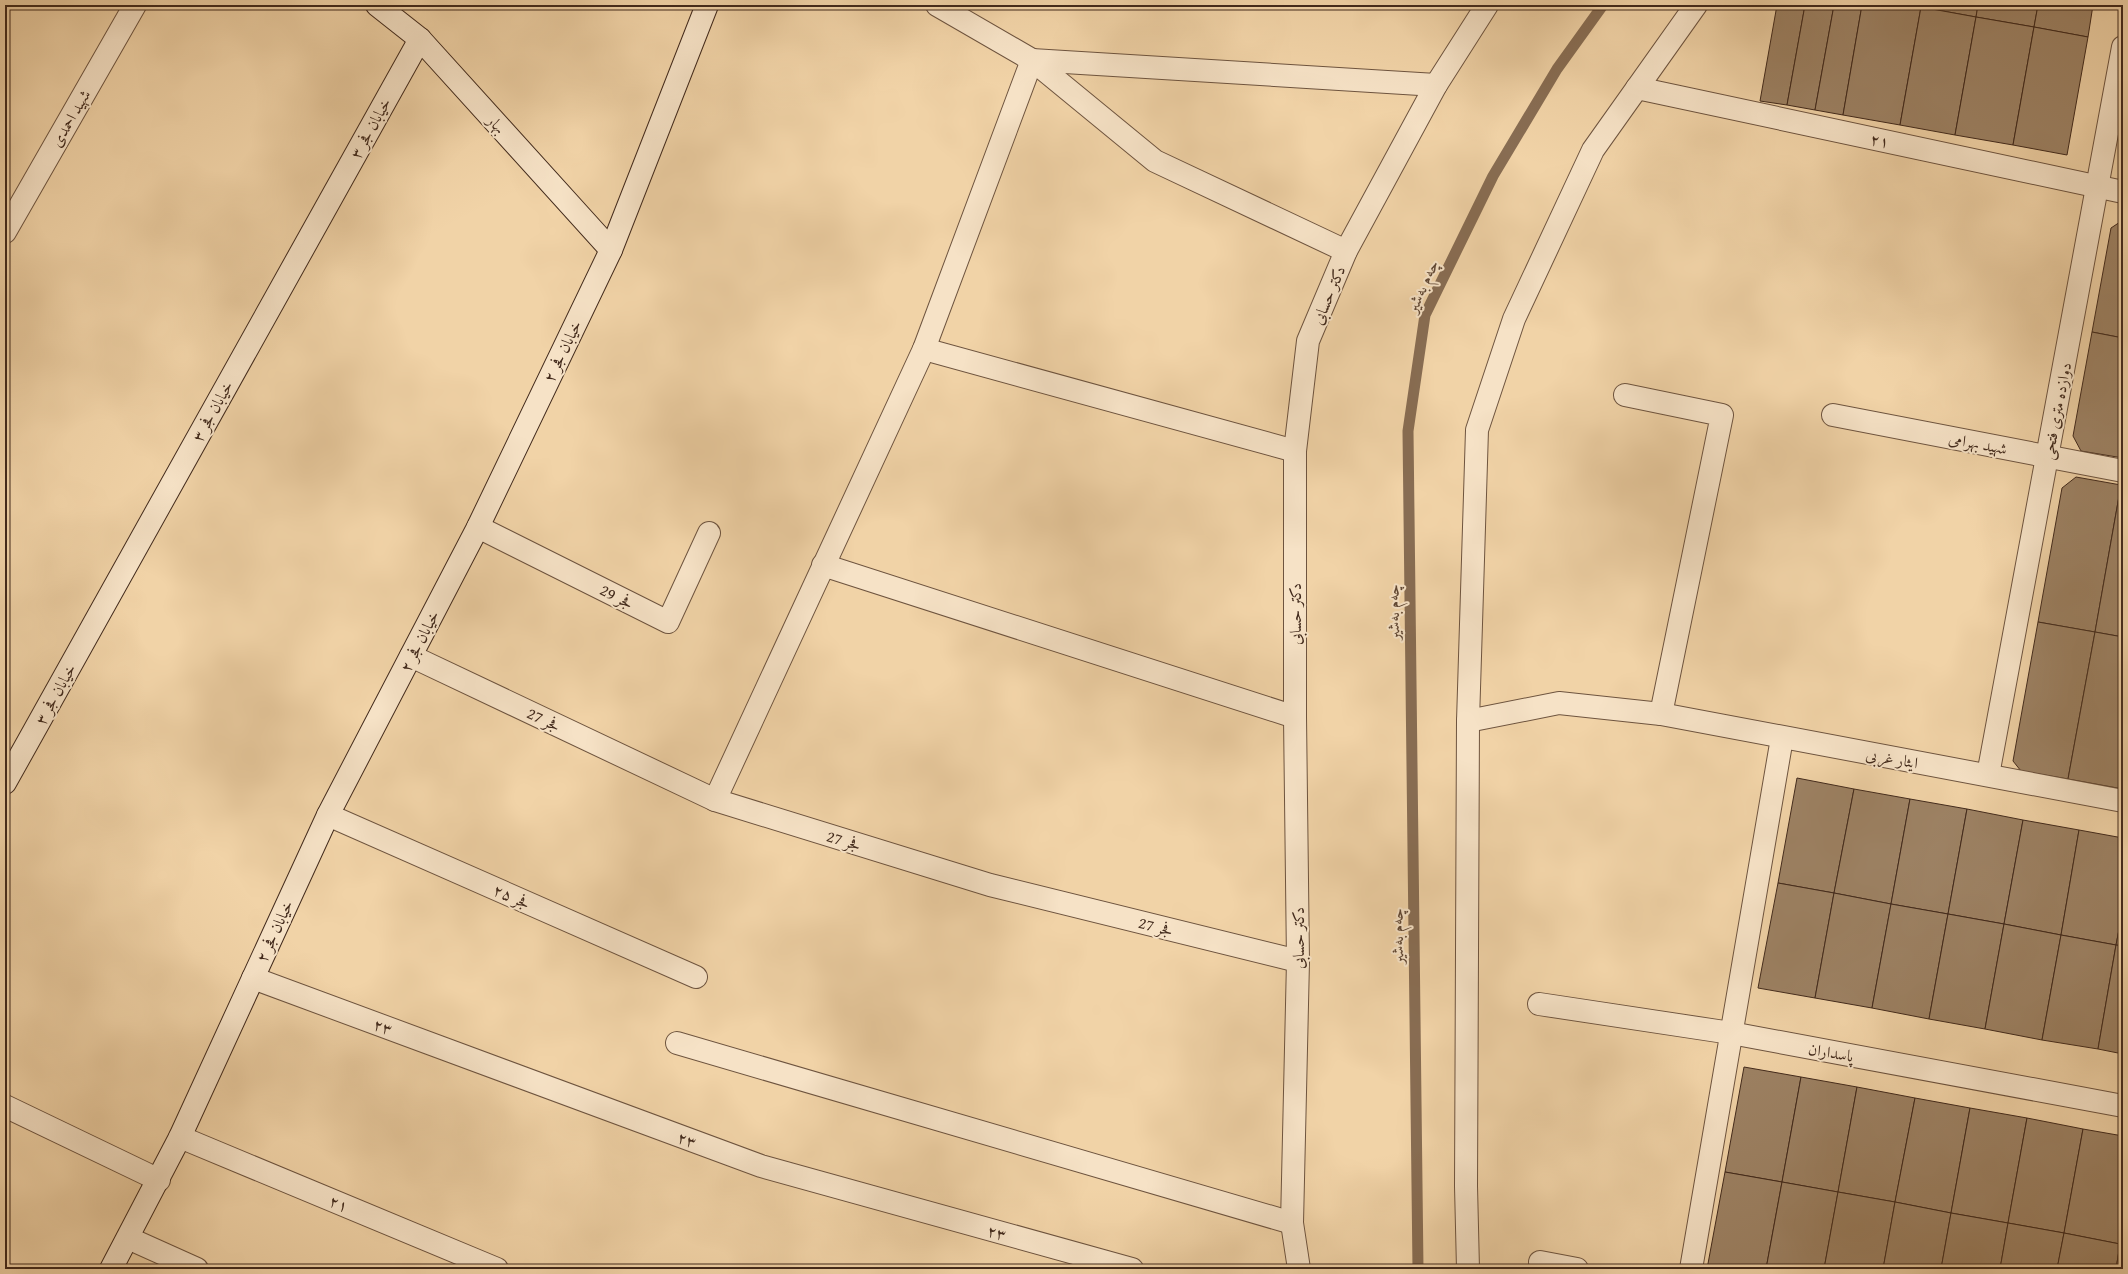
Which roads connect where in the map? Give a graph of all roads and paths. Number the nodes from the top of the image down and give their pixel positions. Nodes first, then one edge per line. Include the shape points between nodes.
1 (135, 5) edge
2 (377, 5) edge
3 (707, 5) edge
4 (937, 5) edge
5 (1487, 5) edge
6 (1696, 5) edge
7 (420, 39) junction
8 (2123, 47) edge
9 (1032, 60) junction
10 (1436, 85) junction
11 (1637, 88) junction
12 (2098, 187) junction
13 (2123, 192) edge
14 (5, 232) edge
15 (611, 250) junction
16 (1346, 251) junction
17 (924, 349) junction
18 (1625, 395) dead end
19 (1833, 415) dead end
20 (1295, 451) junction
21 (2048, 457) junction
22 (2123, 471) edge
23 (478, 527) junction
24 (709, 533) dead end
25 (823, 565) junction
26 (411, 656) junction
27 (1661, 714) junction
28 (1295, 717) junction
29 (1468, 721) junction
30 (1782, 738) junction
31 (1988, 775) junction
32 (5, 783) edge
33 (715, 800) junction
34 (2123, 801) edge
35 (328, 815) junction
36 (1298, 961) junction
37 (696, 977) dead end
38 (252, 978) junction
39 (1539, 1004) dead end
40 (1731, 1033) junction
41 (677, 1043) dead end
42 (5, 1106) edge
43 (2123, 1106) edge
44 (180, 1137) junction
45 (159, 1180) junction
46 (1292, 1223) junction
47 (128, 1238) junction
48 (1540, 1262) dead end
49 (111, 1269) edge
50 (197, 1269) edge
51 (497, 1269) edge
52 (1132, 1269) edge
53 (1299, 1269) edge
54 (1468, 1269) edge
55 (1577, 1269) edge
56 (1691, 1269) edge

1 - 14 street, شهید احمدی
2 - 7 street, بهار
3 - 15 street, خیابان فجر ۲
4 - 9 street
5 - 10 street, دکتر حسابی
6 - 11 street
7 - 15 street, بهار
7 - 32 street, خیابان فجر ۳
8 - 12 street, دوازده متری فتحی
9 - 10 street
9 - 16 street via 1155,161
9 - 17 street
10 - 16 street, دکتر حسابی
11 - 12 street, ۲۱
11 - 29 street via 1593,150 1514,319 1478,430
12 - 13 street, ۲۱
12 - 21 street, دوازده متری فتحی
15 - 23 street, خیابان فجر ۲
16 - 20 street, دکتر حسابی via 1308,341
17 - 20 street
17 - 25 street
18 - 27 street via 1722,415
19 - 21 street, شهید بهرامی
20 - 28 street, دکتر حسابی
21 - 22 street, شهید بهرامی
21 - 31 street, دوازده متری فتحی
23 - 24 street, فجر 29 via 668,622
23 - 26 street, خیابان فجر ۲
25 - 28 street
25 - 33 street
26 - 33 street, فجر 27
26 - 35 street, خیابان فجر ۲
27 - 29 street, ایثار غربی via 1559,703
27 - 30 street, ایثار غربی
28 - 36 street, دکتر حسابی
29 - 54 street
30 - 31 street, ایثار غربی
30 - 40 street
31 - 34 street, ایثار غربی
33 - 36 street, فجر 27 via 990,885
35 - 37 street, فجر ۲۵
35 - 38 street, خیابان فجر ۲
36 - 46 street, دکتر حسابی
38 - 44 street, خیابان فجر ۲
38 - 52 street, ۲۳ via 761,1166
39 - 40 street, پاسداران
40 - 43 street, پاسداران
40 - 56 street
41 - 46 street
42 - 45 street
44 - 45 street, خیابان فجر ۲
44 - 51 street, ۲۱
45 - 47 street, خیابان فجر ۲
46 - 53 street, دکتر حسابی
47 - 49 street, خیابان فجر ۲
47 - 50 street
48 - 55 street

